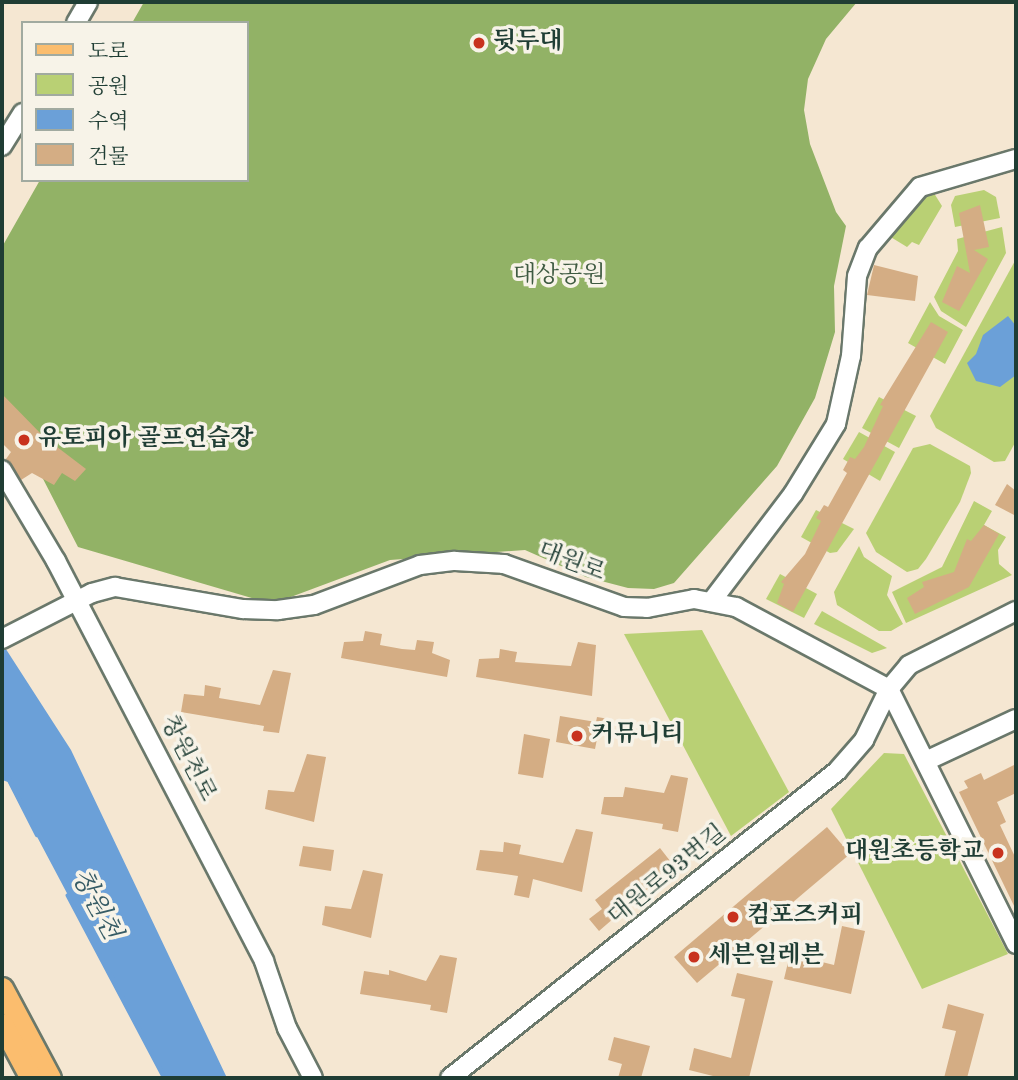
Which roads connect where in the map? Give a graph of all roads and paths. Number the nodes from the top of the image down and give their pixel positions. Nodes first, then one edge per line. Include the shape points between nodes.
1 (88, 2) edge
2 (77, 21) edge
3 (21, 116) edge
4 (2, 146) edge
5 (1016, 159) edge
6 (2, 470) edge
7 (76, 600) junction
8 (710, 602) junction
9 (1016, 611) edge
10 (2, 639) edge
11 (889, 689) junction
12 (1016, 719) edge
13 (928, 760) junction
14 (1016, 944) edge
15 (2, 988) edge
16 (2, 1024) edge
17 (31, 1078) edge
18 (50, 1078) edge
19 (313, 1078) edge
20 (450, 1078) edge

1 - 2 street
3 - 4 street
5 - 8 street via 920,187 868,248 857,276 851,356 836,424 811,467
6 - 7 street, 창원천로
7 - 8 street, 대원로 via 121,586 243,610 287,610 314,605 420,565 470,561 504,564 624,607
7 - 10 street, 대원로
7 - 19 street, 창원천로 via 264,961 287,1028
8 - 11 street, 대원로 via 747,611
9 - 11 street via 909,665
11 - 13 street
11 - 20 street, 대원로93번길 via 864,740 822,784
12 - 13 street
13 - 14 street
15 - 18 main road
16 - 17 main road

